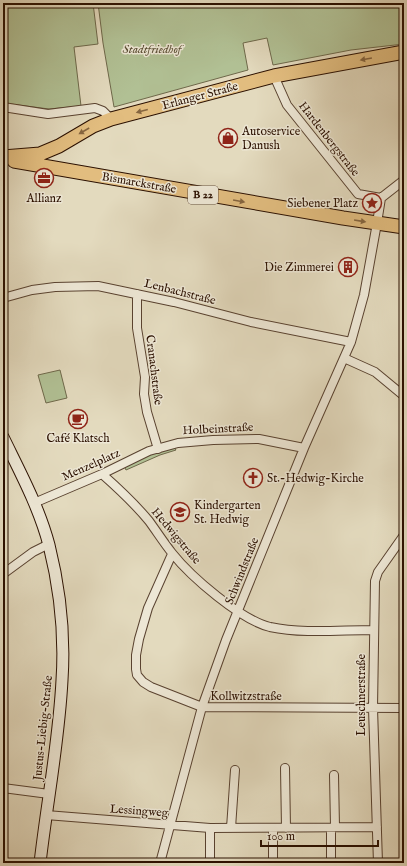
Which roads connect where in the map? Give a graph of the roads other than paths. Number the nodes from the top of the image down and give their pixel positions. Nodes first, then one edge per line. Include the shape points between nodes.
1 (404, 52) edge
2 (274, 76) junction
3 (3, 107) edge
4 (111, 119) junction
5 (59, 146) junction
6 (3, 157) edge
7 (63, 170) junction
8 (404, 180) edge
9 (381, 198) junction
10 (377, 223) junction
11 (404, 227) edge
12 (137, 294) junction
13 (3, 298) edge
14 (351, 342) junction
15 (344, 358) junction
16 (404, 396) edge
17 (3, 437) edge
18 (304, 448) junction
19 (158, 449) junction
20 (102, 474) junction
21 (34, 503) junction
22 (404, 535) edge
23 (49, 544) junction
24 (172, 554) junction
25 (3, 574) edge
26 (238, 612) junction
27 (373, 630) junction
28 (202, 708) junction
29 (372, 708) junction
30 (404, 708) edge
31 (285, 768) dead end
32 (235, 770) dead end
33 (334, 775) dead end
34 (3, 788) edge
35 (49, 794) junction
36 (46, 815) junction
37 (171, 825) junction
38 (376, 827) junction
39 (210, 828) junction
40 (231, 828) junction
41 (273, 828) junction
42 (286, 828) junction
43 (333, 828) junction
44 (40, 863) edge
45 (160, 863) edge
46 (210, 863) edge
47 (273, 863) edge
48 (331, 863) edge
49 (378, 863) edge

1 -> 2 main road, Erlanger Straße / B 22
2 -> 4 main road, Erlanger Straße / B 22
2 - 9 street, Hardenbergstraße via 287,105 358,194
3 - 4 street via 48,114 95,108 103,111
4 -> 5 main road, Erlanger Straße / B 22 via 93,126
5 - 6 main road, Erlanger Straße / B 22 via 40,154
5 - 7 main road via 58,162
6 - 7 main road, B 22 via 16,162
7 -> 10 main road, Bismarckstraße / B 22
8 - 9 street
9 - 10 street, Schwindstraße
10 - 11 main road, Bismarckstraße / B 22
10 - 14 street, Schwindstraße via 364,295
12 - 13 street, Lenbachstraße via 98,286 80,286 32,290
12 - 14 street, Lenbachstraße via 252,322
12 - 19 street, Cranachstraße via 137,328 145,377 144,394
14 - 15 street, Schwindstraße
15 - 16 street via 375,372
15 - 18 street, Schwindstraße
17 - 21 main road, Justus-Liebig-Straße
18 - 19 street, Holbeinstraße via 241,438 178,443
18 - 26 street, Schwindstraße
19 - 20 street, Menzelplatz
20 - 21 street, Menzelplatz
20 - 24 street, Hedwigstraße via 144,516
21 - 23 main road, Justus-Liebig-Straße
22 - 27 street, Leuschnerstraße via 375,580
23 - 25 street via 32,552
23 - 35 main road, Justus-Liebig-Straße via 63,646 60,713
24 - 26 street, Hedwigstraße via 193,576
24 - 28 street, Kollwitzstraße via 148,608 137,650 137,675 151,687
26 - 27 street, Hedwigstraße via 269,627 294,630
26 - 28 street, Schwindstraße
27 - 29 street, Leuschnerstraße
28 - 29 street, Kollwitzstraße
28 - 37 street, Schwindstraße
29 - 30 street, Kollwitzstraße
29 - 38 street, Leuschnerstraße
31 - 42 street
32 - 40 street
33 - 43 street
34 - 35 street
35 - 36 main road, Justus-Liebig-Straße
36 - 37 street, Lessingweg
36 - 44 main road, Justus-Liebig-Straße
37 - 39 street, Lessingweg
37 - 45 street, Schwindstraße
38 - 43 street, Lessingweg
38 - 49 street, Leuschnerstraße
39 - 40 street, Lessingweg
39 - 46 street
40 - 41 street, Lessingweg
41 - 42 street, Lessingweg
41 - 47 street
42 - 43 street, Lessingweg
43 - 48 street

